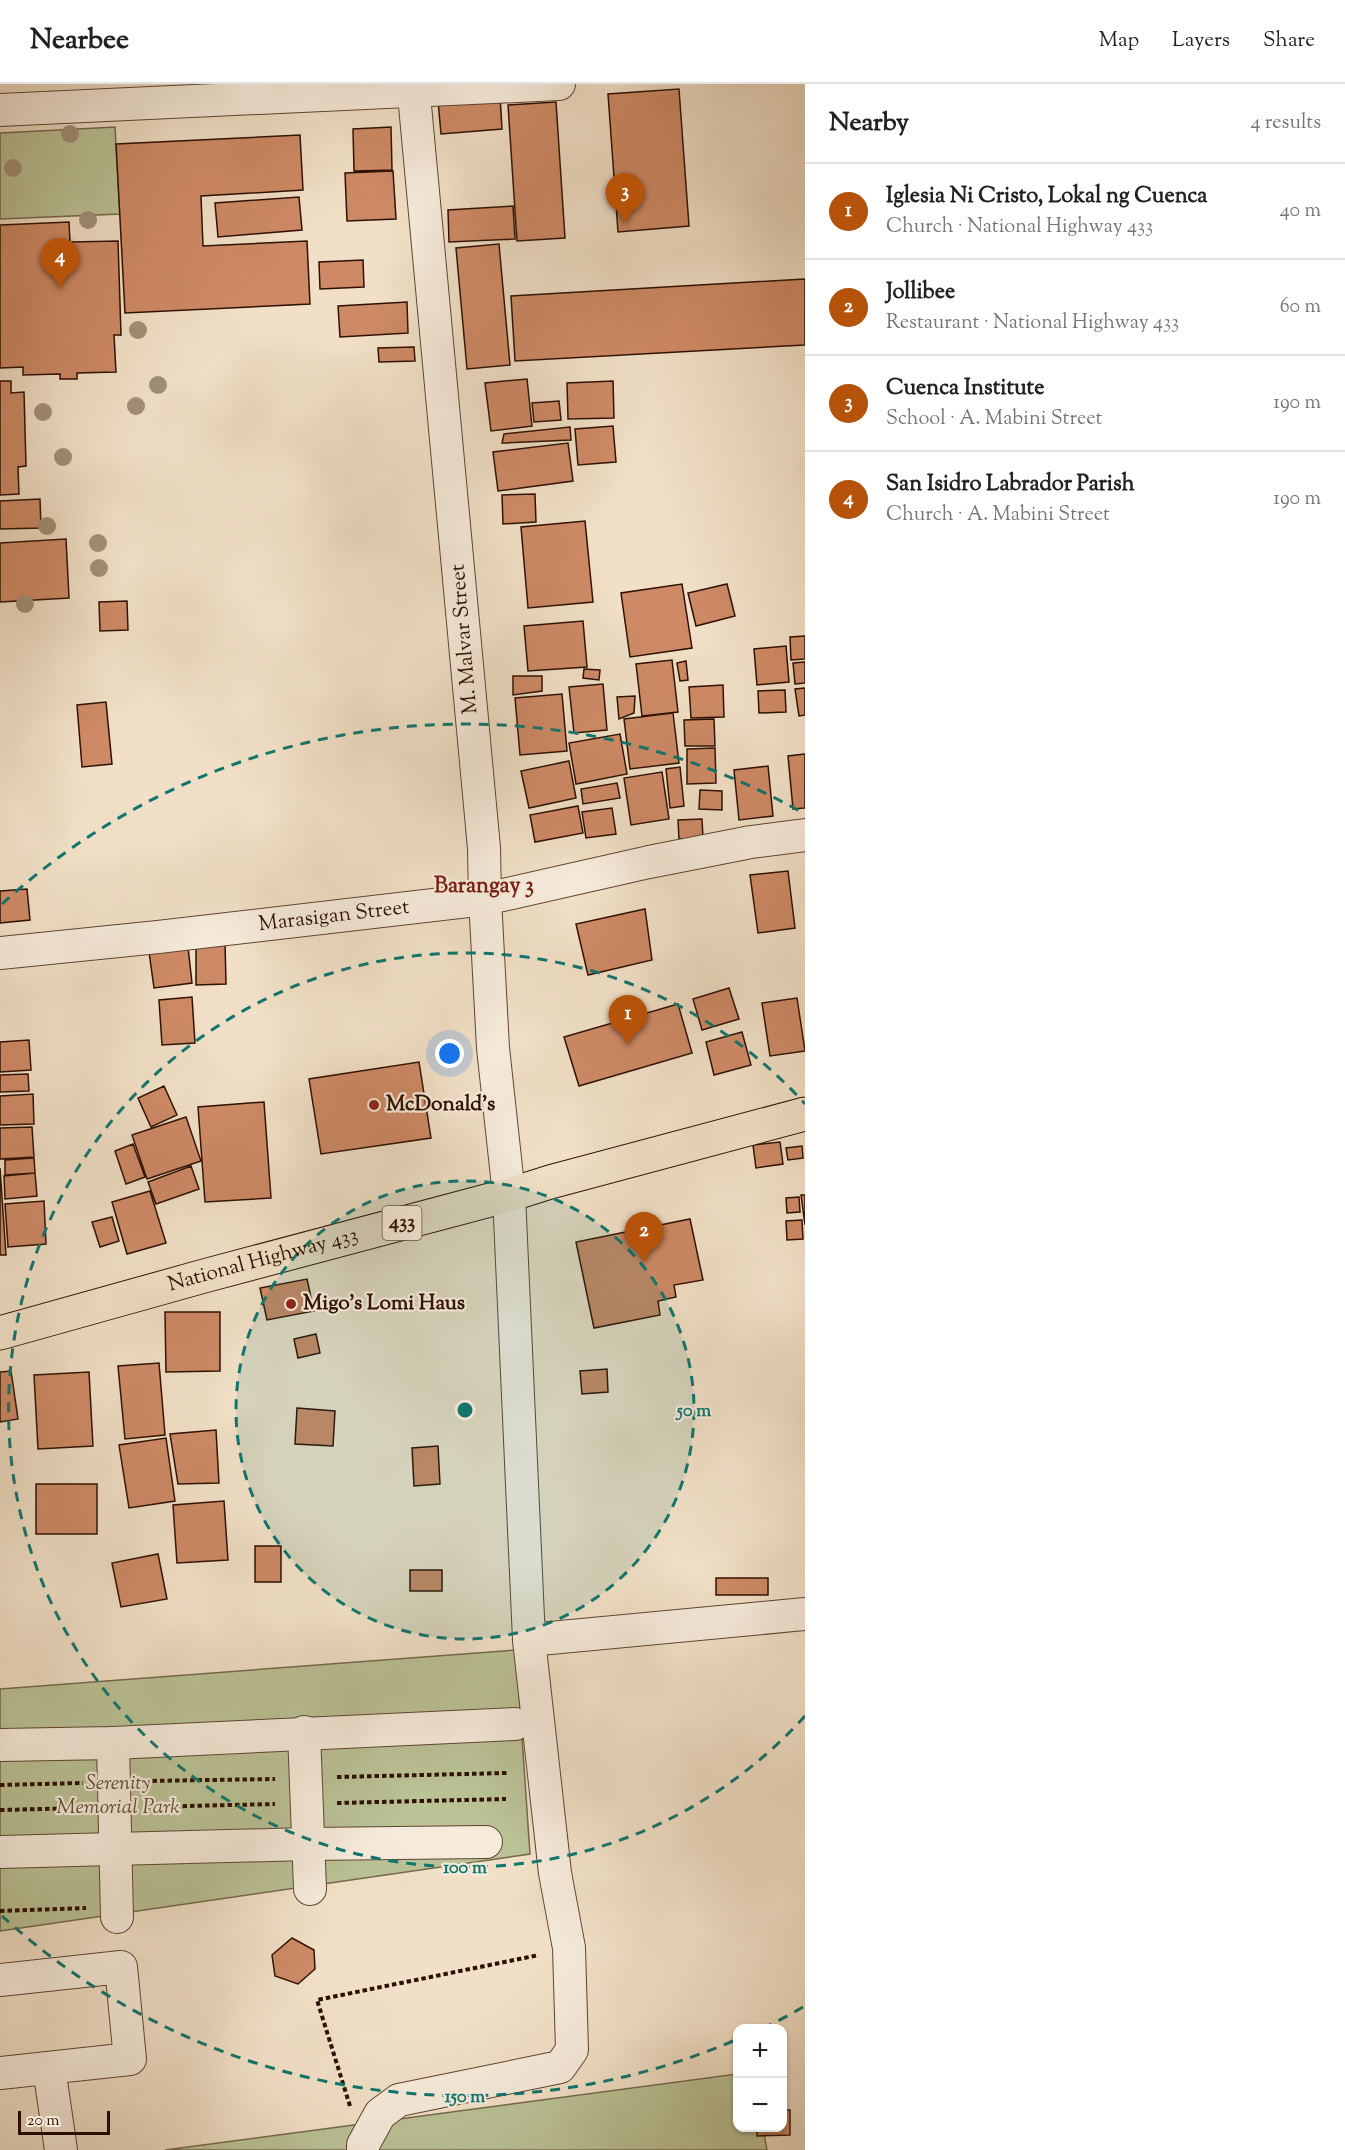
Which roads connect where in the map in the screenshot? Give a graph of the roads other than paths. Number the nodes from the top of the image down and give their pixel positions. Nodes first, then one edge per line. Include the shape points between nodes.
1 (559, 84) edge
2 (413, 87) edge
3 (0, 110) edge
4 (805, 836) edge
5 (485, 900) junction
6 (0, 953) edge
7 (805, 1114) edge
8 (509, 1195) junction
9 (0, 1333) edge
10 (805, 1614) edge
11 (529, 1640) junction
12 (515, 1724) dead end
13 (304, 1732) junction
14 (113, 1743) junction
15 (0, 1745) edge
16 (486, 1842) dead end
17 (308, 1844) junction
18 (115, 1850) junction
19 (0, 1852) edge
20 (310, 1889) dead end
21 (117, 1912) road end
22 (0, 1980) edge
23 (50, 2068) junction
24 (0, 2073) edge
25 (369, 2136) edge
26 (62, 2150) edge

1 - 2 street
2 - 3 street
2 - 5 street, M. Malvar Street via 484,848
4 - 5 street, Marasigan Street via 660,860
5 - 6 street, Marasigan Street
5 - 8 street, M. Malvar Street via 493,1048
7 - 8 main road, National Highway 433 / 433
8 - 9 main road, National Highway 433 / 433
8 - 11 street, M. Malvar Street
10 - 11 street
11 - 25 street, M. Malvar Street via 555,1873 569,1948 572,2050 560,2067 399,2100 380,2114
12 - 13 street
13 - 14 street
13 - 17 street
14 - 15 street
14 - 18 street
16 - 17 street
17 - 18 street
17 - 20 street
18 - 19 street
18 - 21 street
22 - 23 street via 121,1967 130,2059
23 - 24 street
23 - 26 street

